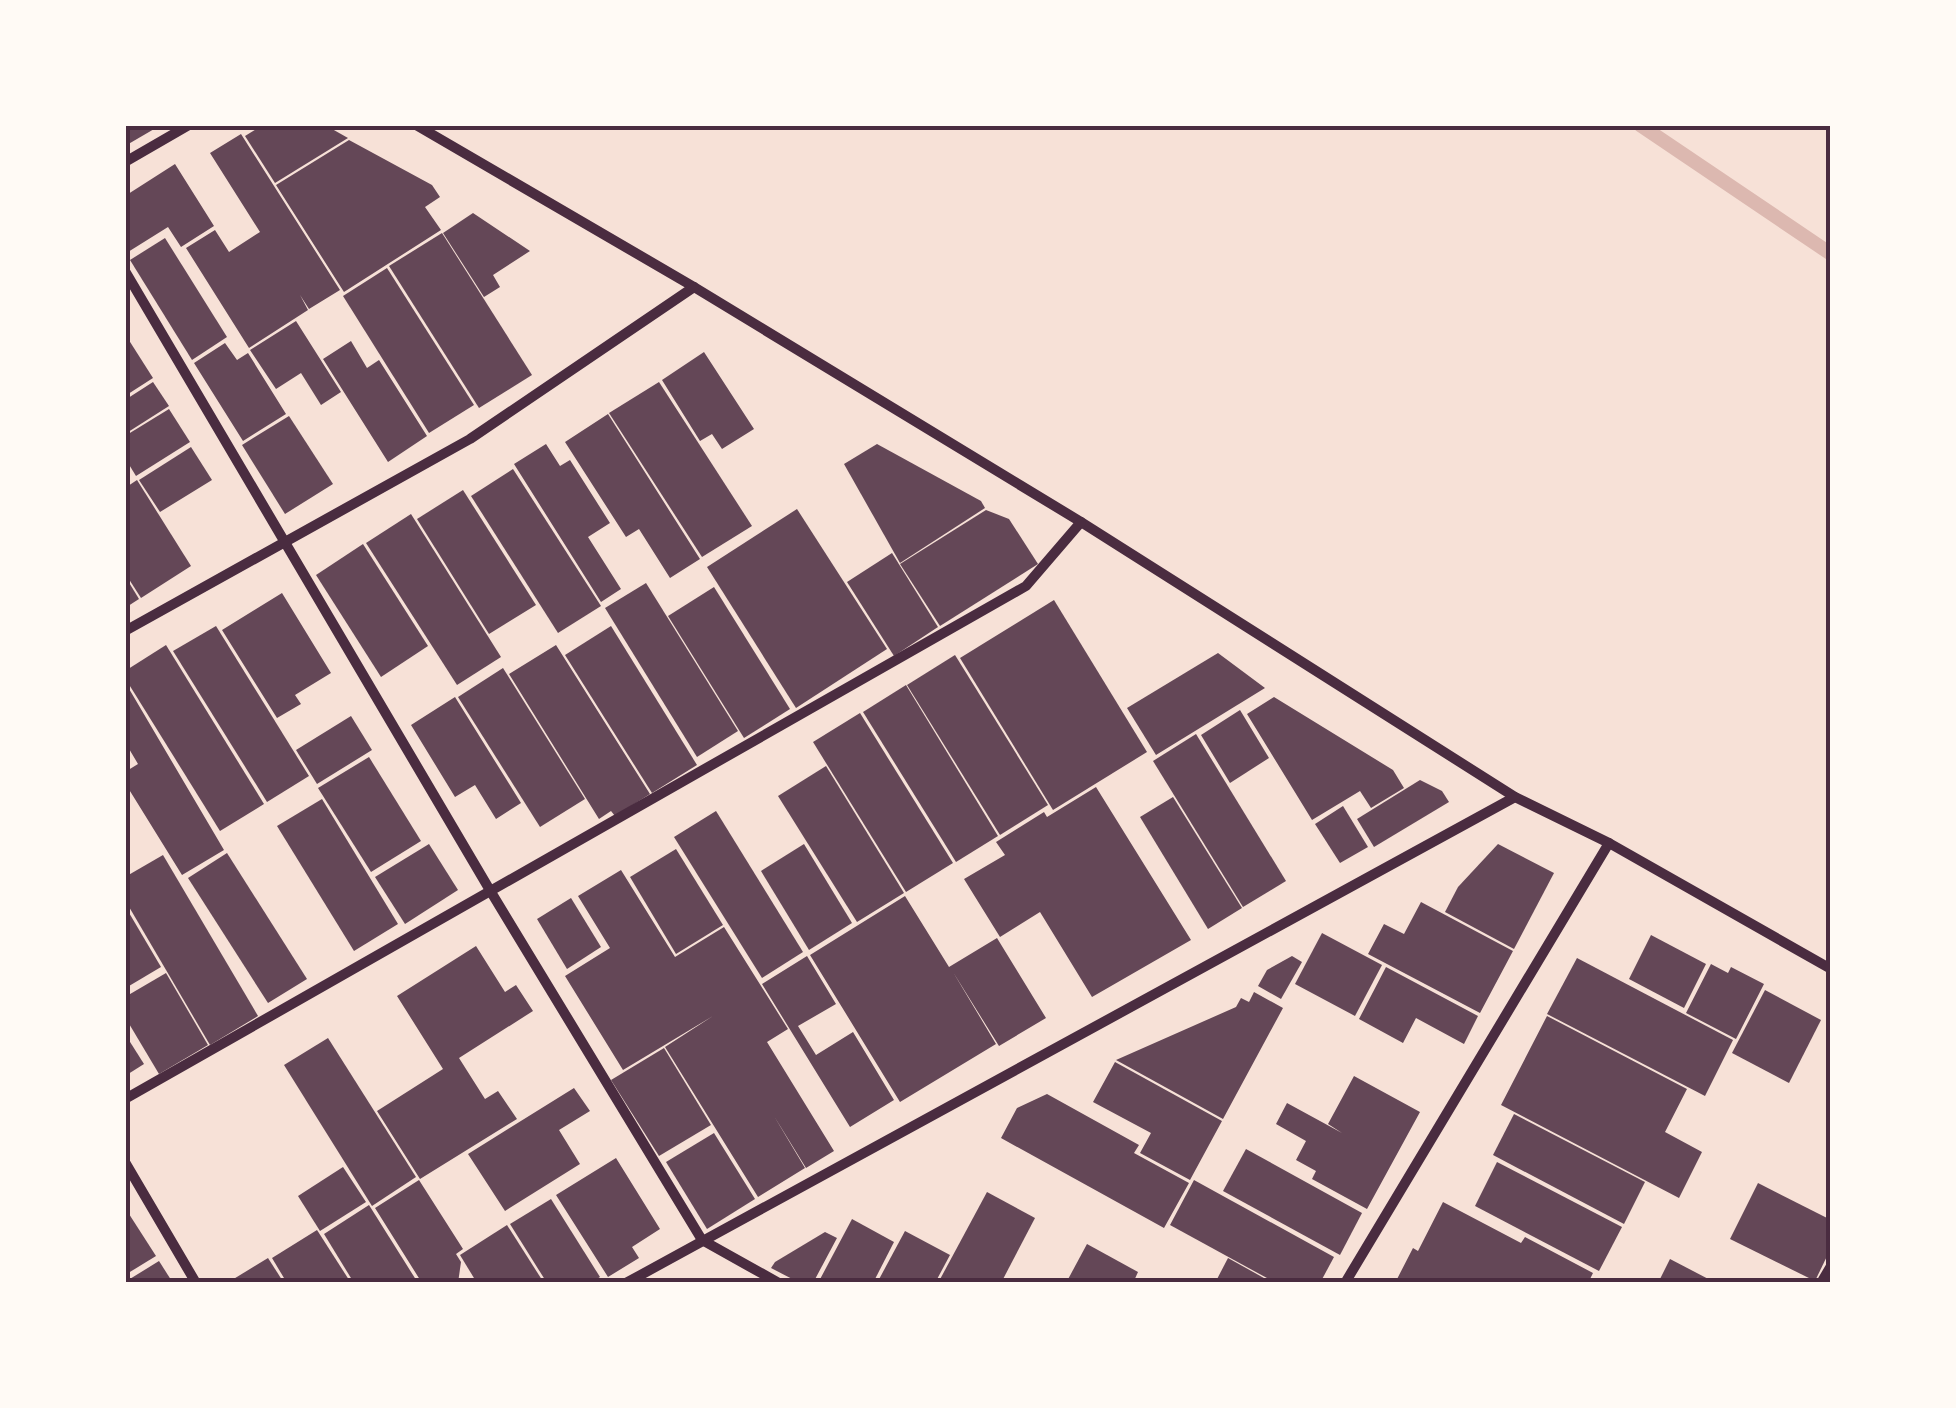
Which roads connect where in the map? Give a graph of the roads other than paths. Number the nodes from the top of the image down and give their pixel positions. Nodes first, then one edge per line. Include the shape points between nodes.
1 (189, 125) edge
2 (416, 125) edge
3 (125, 162) edge
4 (125, 271) edge
5 (694, 288) junction
6 (1081, 522) junction
7 (285, 543) junction
8 (125, 631) edge
9 (1514, 797) junction
10 (1609, 843) junction
11 (491, 892) junction
12 (1831, 969) edge
13 (125, 1099) edge
14 (125, 1162) edge
15 (702, 1240) junction
16 (1831, 1266) edge
17 (196, 1283) edge
18 (626, 1283) edge
19 (779, 1283) edge
20 (1345, 1283) edge
21 (1821, 1283) edge

1 - 3 street
2 - 5 street
4 - 7 street
5 - 6 street
5 - 7 street via 470,439
6 - 9 street
6 - 11 street via 1026,586
7 - 8 street
7 - 11 street
9 - 10 street
9 - 15 street
10 - 12 street
10 - 20 street
11 - 13 street
11 - 15 street
14 - 17 street
15 - 18 street
15 - 19 street
16 - 21 street

